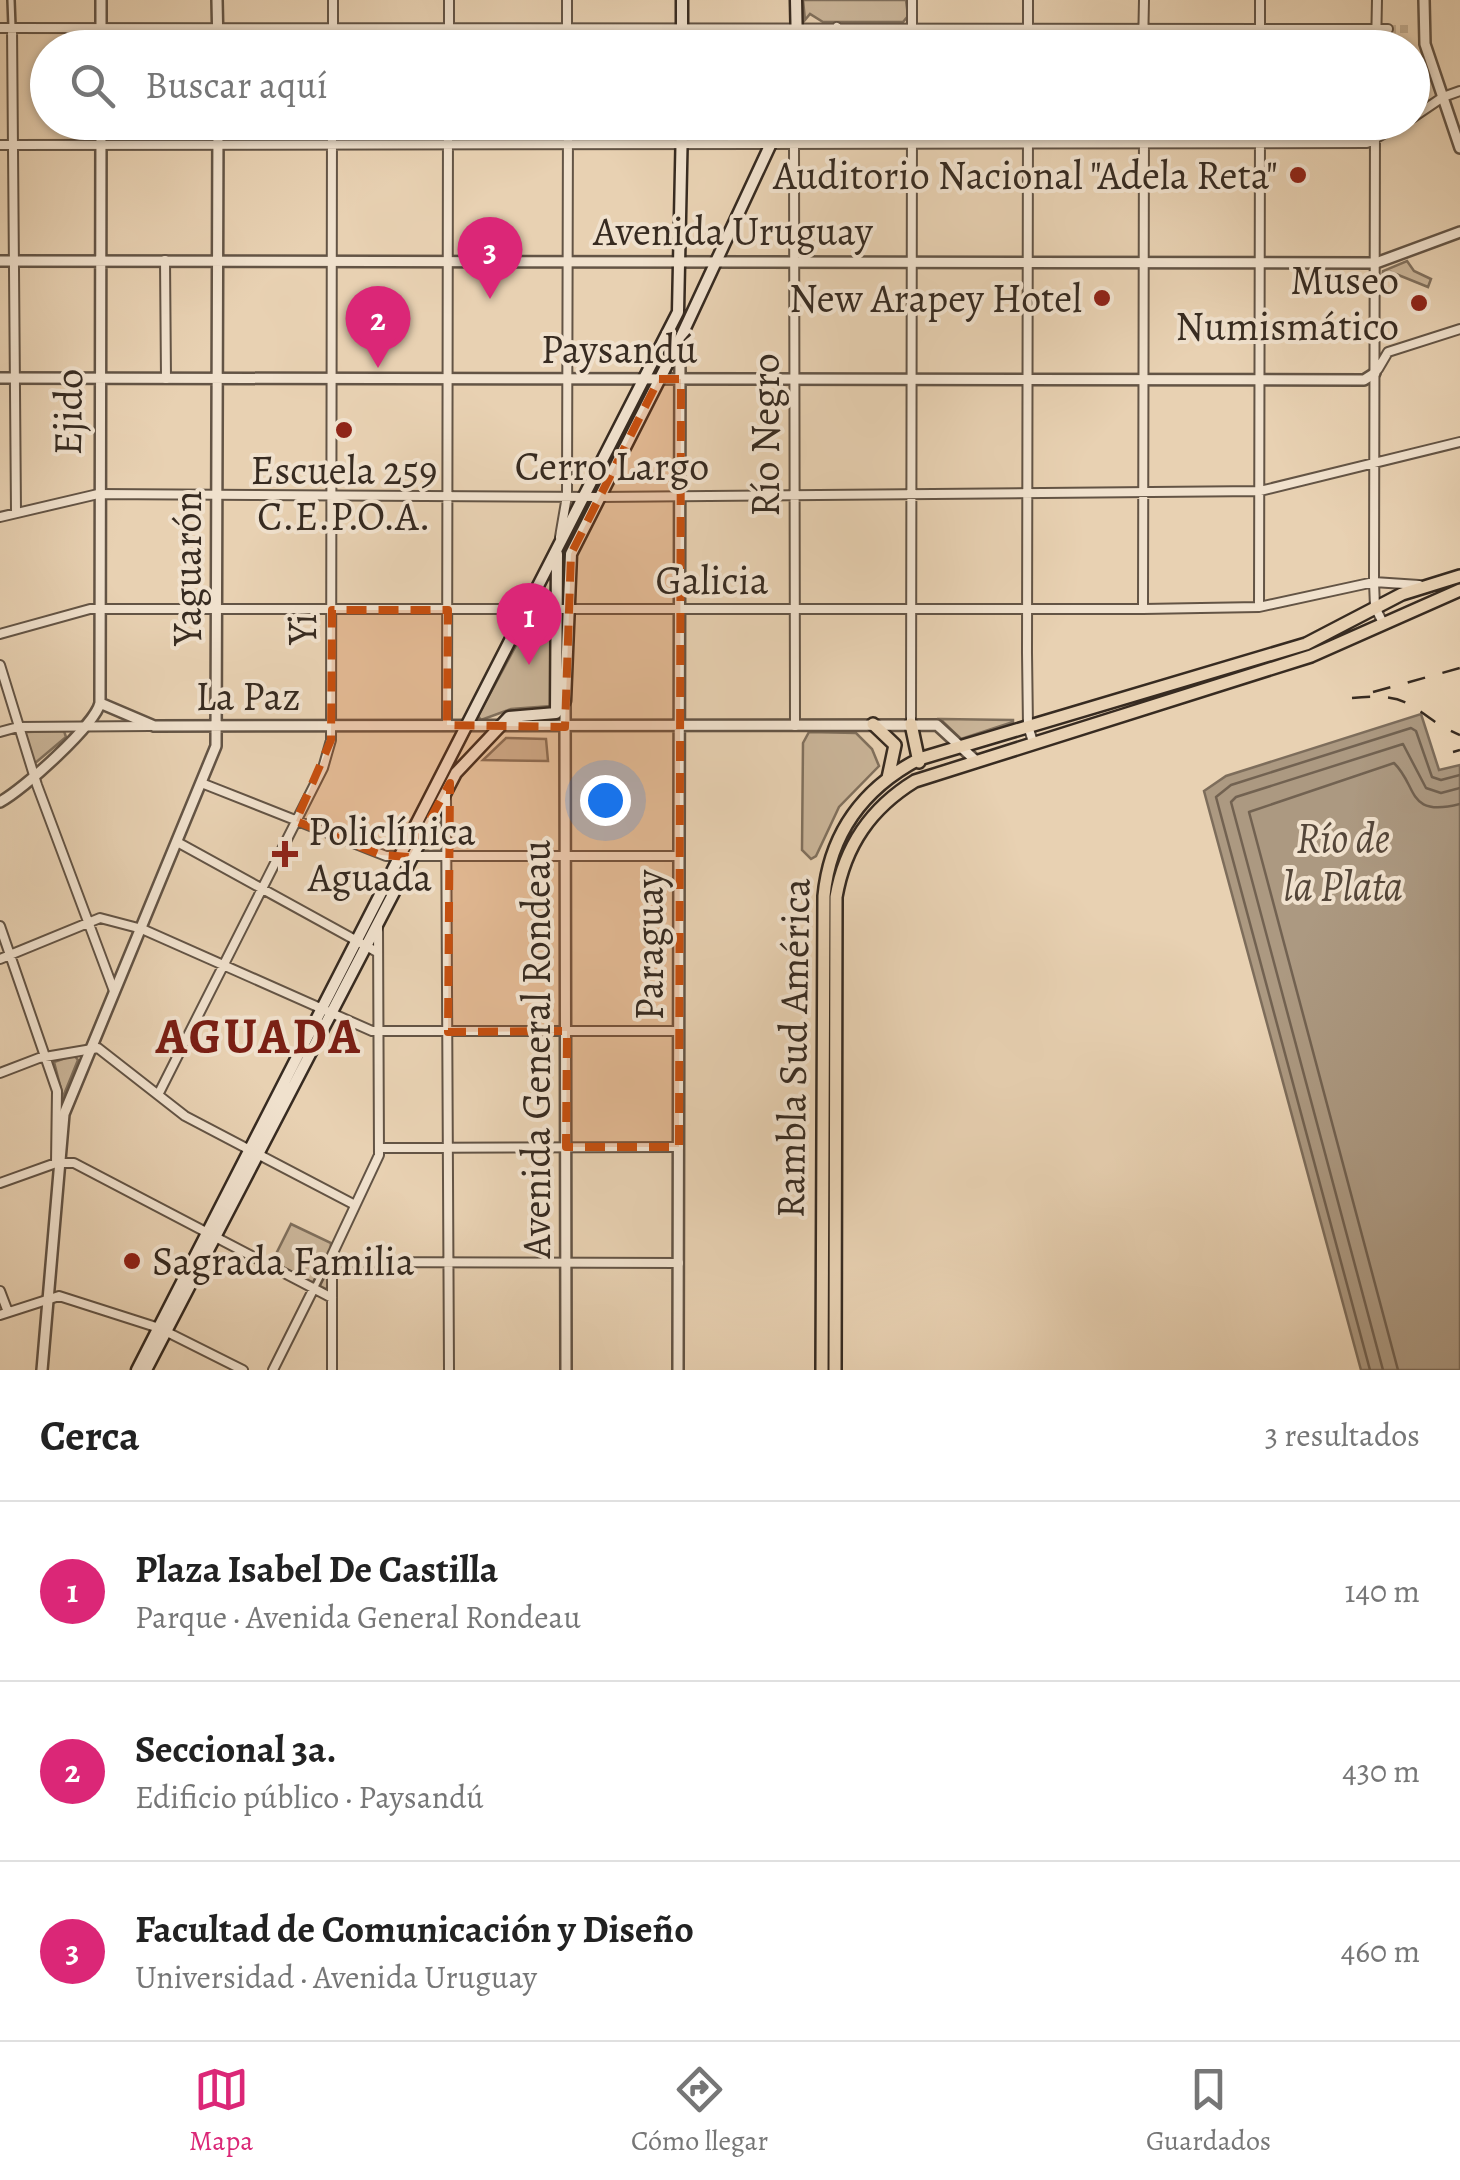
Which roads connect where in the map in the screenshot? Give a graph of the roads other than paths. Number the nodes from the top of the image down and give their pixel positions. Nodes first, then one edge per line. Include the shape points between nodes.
1 (11, 0) edge
2 (101, 0) edge
3 (217, 0) edge
4 (333, 0) edge
5 (449, 0) edge
6 (567, 0) edge
7 (682, 0) edge
8 (796, 0) edge
9 (912, 0) edge
10 (1028, 0) edge
11 (1144, 0) edge
12 (1260, 0) edge
13 (1377, 0) edge
14 (1424, 0) edge
15 (837, 27) junction
16 (1028, 27) junction
17 (0, 28) edge
18 (12, 28) junction
19 (102, 28) junction
20 (218, 28) junction
21 (796, 28) junction
22 (912, 28) junction
23 (1144, 28) junction
24 (1260, 28) junction
25 (333, 29) junction
26 (449, 29) junction
27 (567, 29) junction
28 (1376, 29) junction
29 (1388, 29) tunnel mouth
30 (682, 30) junction
31 (835, 30) edge
32 (1418, 30) edge
33 (1430, 62) edge
34 (1460, 92) edge
35 (1443, 97) junction
36 (1430, 106) edge
37 (100, 140) edge
38 (218, 140) edge
39 (332, 140) edge
40 (448, 140) edge
41 (568, 140) edge
42 (682, 140) edge
43 (1028, 140) edge
44 (1260, 140) edge
45 (1375, 141) joint
46 (772, 142) junction
47 (912, 142) junction
48 (794, 143) junction
49 (1144, 143) junction
50 (100, 144) junction
51 (218, 144) junction
52 (332, 144) junction
53 (568, 144) junction
54 (682, 144) junction
55 (1028, 144) junction
56 (1260, 144) junction
57 (0, 145) edge
58 (14, 145) junction
59 (448, 145) junction
60 (1460, 148) edge
61 (1460, 232) edge
62 (100, 260) junction
63 (165, 260) junction
64 (218, 260) junction
65 (332, 260) junction
66 (0, 261) edge
67 (15, 261) junction
68 (447, 261) junction
69 (567, 261) junction
70 (682, 261) junction
71 (715, 261) junction
72 (794, 261) junction
73 (1144, 261) junction
74 (912, 262) junction
75 (1028, 262) junction
76 (1259, 262) junction
77 (1376, 263) junction
78 (1460, 329) edge
79 (680, 339) junction
80 (1375, 373) junction
81 (0, 378) edge
82 (16, 378) junction
83 (99, 378) junction
84 (166, 378) junction
85 (332, 378) junction
86 (217, 379) junction
87 (568, 379) junction
88 (644, 379) junction
89 (659, 379) junction
90 (680, 379) junction
91 (794, 379) junction
92 (912, 379) junction
93 (448, 380) junction
94 (1028, 380) junction
95 (1144, 380) junction
96 (1259, 380) junction
97 (1460, 442) edge
98 (1376, 464) junction
99 (1260, 490) junction
100 (1144, 492) junction
101 (1028, 493) junction
102 (98, 494) junction
103 (218, 494) junction
104 (912, 494) junction
105 (795, 495) junction
106 (332, 496) junction
107 (447, 496) junction
108 (568, 496) junction
109 (582, 496) junction
110 (598, 496) junction
111 (680, 496) junction
112 (16, 512) junction
113 (0, 516) edge
114 (559, 544) junction
115 (1460, 576) edge
116 (1374, 582) junction
117 (1425, 586) junction
118 (1460, 590) edge
119 (1259, 606) junction
120 (1375, 607) junction
121 (1143, 609) junction
122 (100, 610) junction
123 (332, 610) junction
124 (448, 610) junction
125 (526, 610) junction
126 (560, 610) junction
127 (679, 610) junction
128 (795, 610) junction
129 (912, 610) junction
130 (1027, 610) junction
131 (217, 612) junction
132 (1382, 623) junction
133 (0, 634) edge
134 (0, 665) edge
135 (564, 701) junction
136 (100, 703) junction
137 (556, 712) junction
138 (873, 724) junction
139 (911, 724) junction
140 (84, 726) junction
141 (154, 726) junction
142 (216, 726) junction
143 (332, 726) junction
144 (447, 726) junction
145 (465, 726) junction
146 (496, 726) junction
147 (795, 726) junction
148 (1028, 726) junction
149 (18, 727) junction
150 (565, 727) junction
151 (678, 728) junction
152 (0, 732) edge
153 (1032, 742) junction
154 (957, 747) junction
155 (919, 759) junction
156 (974, 760) junction
157 (34, 775) junction
158 (888, 778) junction
159 (915, 780) junction
160 (204, 784) junction
161 (446, 792) junction
162 (0, 802) edge
163 (296, 821) junction
164 (179, 843) junction
165 (567, 856) junction
166 (678, 856) junction
167 (405, 857) junction
168 (449, 857) junction
169 (262, 889) junction
170 (378, 918) junction
171 (90, 922) junction
172 (0, 926) edge
173 (142, 929) junction
174 (360, 943) junction
175 (377, 952) junction
176 (12, 955) junction
177 (0, 959) edge
178 (223, 964) junction
179 (115, 993) junction
180 (326, 1010) junction
181 (378, 1031) junction
182 (679, 1031) junction
183 (448, 1032) junction
184 (567, 1032) junction
185 (90, 1047) junction
186 (47, 1056) junction
187 (0, 1073) edge
188 (158, 1095) junction
189 (829, 1106) junction
190 (448, 1147) junction
191 (566, 1147) junction
192 (679, 1147) junction
193 (379, 1148) junction
194 (253, 1153) junction
195 (56, 1162) junction
196 (0, 1184) edge
197 (356, 1206) junction
198 (211, 1235) junction
199 (332, 1259) junction
200 (448, 1263) junction
201 (679, 1263) junction
202 (567, 1264) junction
203 (314, 1288) junction
204 (0, 1292) edge
205 (47, 1297) junction
206 (332, 1298) junction
207 (4, 1314) edge
208 (162, 1330) junction
209 (42, 1370) edge
210 (138, 1370) edge
211 (146, 1370) edge
212 (244, 1370) edge
213 (273, 1370) edge
214 (332, 1370) edge
215 (449, 1370) edge
216 (566, 1370) edge
217 (678, 1370) edge
218 (822, 1370) edge
219 (835, 1370) edge

1 - 18 street
2 - 19 street
3 - 20 street
4 - 25 street
5 - 26 street
6 - 27 street
7 - 30 main road
8 - 21 main road
9 - 22 street
10 - 16 street
11 - 23 street
12 - 24 street
13 - 28 street
14 - 32 street
15 - 21 street
15 - 22 street
15 - 31 street
16 - 22 street
16 - 23 street
17 - 18 street
18 - 19 street
18 - 58 street
19 - 20 street
20 - 25 street
21 - 30 street
23 - 24 street
24 - 28 street
25 - 26 street
26 - 27 street
27 - 30 street
28 - 29 street
33 - 35 street
34 - 35 street
35 - 36 street
35 - 60 street
37 - 50 street, Ejido
38 - 51 street, Yaguarón
39 - 52 street, Yi
40 - 59 street
41 - 53 street, Avenida General Rondeau
42 - 54 main road
43 - 55 street
44 - 56 street
45 - 56 street
45 - 77 street
46 - 48 street
46 - 54 street
46 - 71 main road
47 - 48 street
47 - 55 street
47 - 74 street
48 - 72 street, Río Negro
49 - 55 street
49 - 56 street
49 - 73 street
50 - 51 street
50 - 58 street
50 - 62 street, Ejido
51 - 52 street
51 - 64 street, Yaguarón
52 - 59 street
52 - 65 street, Yi
53 - 54 street
53 - 59 street
53 - 69 street, Avenida General Rondeau
54 - 70 main road
55 - 75 street
56 - 76 street
57 - 58 street
58 - 67 street
59 - 68 street
61 - 77 street, Avenida Uruguay
62 - 63 street, Avenida Uruguay
62 - 67 street, Avenida Uruguay
62 - 83 street, Ejido
63 - 64 street, Avenida Uruguay
63 - 84 street
64 - 65 street, Avenida Uruguay
64 - 86 street, Yaguarón
65 - 68 street, Avenida Uruguay
65 - 85 street, Yi
66 - 67 street, Avenida Uruguay
67 - 82 street
68 - 69 street, Avenida Uruguay
68 - 93 street
69 - 70 street, Avenida Uruguay
69 - 87 street, Avenida General Rondeau
70 - 71 street, Avenida Uruguay
70 - 88 main road via 678,312
71 - 72 street, Avenida Uruguay
71 - 79 main road
72 - 74 street, Avenida Uruguay
72 - 91 street, Río Negro
73 - 75 street, Avenida Uruguay
73 - 76 street, Avenida Uruguay
73 - 95 street
74 - 75 street, Avenida Uruguay
74 - 92 street
75 - 94 street
76 - 77 street, Avenida Uruguay
76 - 96 street
77 - 80 street
78 - 80 street, Paysandú via 1388,352
79 - 89 main road
79 - 90 street, Paraguay
80 - 96 street, Paysandú via 1364,380
80 - 98 street
81 - 82 street, Paysandú
82 - 83 street, Paysandú
82 - 112 street
83 - 84 street, Paysandú
83 - 102 street, Ejido
84 - 86 street, Paysandú
85 - 86 street, Paysandú
85 - 93 street, Paysandú
85 - 106 street, Yi
86 - 103 street, Yaguarón
87 - 88 street, Paysandú
87 - 93 street, Paysandú
87 - 108 street, Avenida General Rondeau
88 - 89 street, Paysandú
88 - 109 main road
89 - 90 street, Paysandú
89 - 110 main road
90 - 91 street, Paysandú
90 - 111 street, Paraguay
91 - 92 street, Paysandú
91 - 105 street, Río Negro
92 - 94 street, Paysandú
92 - 104 street
93 - 107 street
94 - 95 street, Paysandú
94 - 101 street
95 - 96 street, Paysandú
95 - 100 street
96 - 99 street
97 - 98 street, Cerro Largo
98 - 99 street, Cerro Largo
98 - 116 street
99 - 100 street, Cerro Largo
99 - 119 street
100 - 101 street, Cerro Largo
100 - 121 street
101 - 104 street, Cerro Largo
101 - 130 street
102 - 103 street, Cerro Largo
102 - 112 street, Cerro Largo
102 - 122 street, Ejido
103 - 106 street, Cerro Largo
103 - 131 street, Yaguarón
104 - 105 street, Cerro Largo
104 - 129 street
105 - 111 street, Cerro Largo
105 - 128 street, Río Negro
106 - 107 street, Cerro Largo
106 - 123 street, Yi
107 - 108 street, Cerro Largo
107 - 124 street
108 - 109 street, Cerro Largo
108 - 114 street, Avenida General Rondeau
109 - 110 street, Cerro Largo
109 - 114 main road
110 - 111 street, Cerro Largo
110 - 126 main road via 571,554
111 - 127 street, Paraguay
112 - 113 street, Cerro Largo
114 - 125 main road
114 - 126 main road, Avenida General Rondeau
115 - 117 main road, Rambla Sud América
116 - 117 street, Galicia
116 - 119 street, Galicia
116 - 120 street
117 - 120 main road, Rambla Sud América
118 - 132 main road, Rambla Sud América
119 - 121 street, Galicia
120 - 132 street
120 - 148 main road, Rambla Sud América via 1306,644
121 - 130 street, Galicia
122 - 131 street, Galicia
122 - 133 street, Galicia
122 - 136 street, Ejido
123 - 124 street, Galicia
123 - 131 street, Galicia
123 - 143 street, Yi
124 - 125 street, Galicia
124 - 144 street
125 - 126 street, Galicia
125 - 145 main road
126 - 127 street, Galicia
126 - 135 main road, Avenida General Rondeau
126 - 137 main road, Avenida General Rondeau
127 - 128 street, Galicia
127 - 151 street, Paraguay
128 - 129 street, Galicia
128 - 147 street, Río Negro
129 - 130 street, Galicia
129 - 139 street
130 - 148 street
131 - 142 street, Yaguarón
132 - 153 main road, Rambla Sud América via 1311,656
134 - 149 street
135 - 137 main road
135 - 150 street, Avenida General Rondeau
136 - 140 street
136 - 141 street
137 - 146 main road, La Paz via 514,714
137 - 150 street
138 - 139 street, La Paz
138 - 147 street, La Paz
138 - 158 main road via 896,745
139 - 154 street, La Paz via 944,728
139 - 155 main road
140 - 141 street, La Paz
140 - 149 street, La Paz
140 - 157 street
141 - 142 street, La Paz
142 - 143 street, La Paz
142 - 160 street, Yaguarón
143 - 144 street, La Paz
143 - 163 street, Yi via 327,757
144 - 145 street, La Paz
145 - 146 street, La Paz
145 - 167 main road
146 - 150 street, La Paz
146 - 161 main road
147 - 151 street, La Paz
148 - 153 street
148 - 154 main road, Rambla Sud América
149 - 152 street, La Paz
149 - 157 street
150 - 151 street, La Paz
150 - 165 street, Avenida General Rondeau
151 - 166 street, Paraguay
153 - 156 main road, Rambla Sud América
154 - 155 main road, Rambla Sud América
154 - 156 street, La Paz
155 - 158 main road, Rambla Sud América
155 - 159 main road
156 - 159 main road, Rambla Sud América
157 - 162 street
157 - 171 street
158 - 189 main road, Rambla Sud América via 852,814 826,876
159 - 189 main road, Rambla Sud América via 865,823 840,876
160 - 163 street
160 - 164 street, Yaguarón
161 - 167 main road
161 - 168 street
163 - 167 street via 381,855
163 - 169 street, Yi
164 - 169 street
164 - 173 street, Yaguarón
165 - 166 street
165 - 168 street
165 - 184 street, Avenida General Rondeau
166 - 182 street, Paraguay
167 - 168 street
167 - 170 main road
167 - 174 main road
168 - 183 street
169 - 174 street
169 - 178 street, Yi
170 - 174 main road
170 - 175 street
171 - 173 street via 100,918
171 - 176 street
171 - 179 street
172 - 176 street, Yaguarón
173 - 178 street
173 - 179 street, Yaguarón
174 - 175 street
174 - 180 main road
175 - 181 street
176 - 177 street
176 - 186 street, Yaguarón
178 - 180 street
178 - 188 street, Yi
179 - 185 street, Yaguarón
180 - 181 street
180 - 194 main road
181 - 183 street
181 - 193 street
182 - 184 street
182 - 192 street, Paraguay
183 - 184 street
183 - 190 street
184 - 191 street, Avenida General Rondeau
185 - 186 street
185 - 188 street
185 - 195 street, Yaguarón via 66,1108
186 - 187 street
186 - 195 street, Yaguarón via 58,1095
188 - 194 street
189 - 218 main road, Rambla Sud América
189 - 219 main road, Rambla Sud América
190 - 191 street
190 - 193 street
190 - 200 street
191 - 192 street
191 - 202 street, Avenida General Rondeau
192 - 201 street, Paraguay
193 - 197 street
194 - 197 street
194 - 198 main road
195 - 196 street
195 - 198 street via 74,1162
195 - 205 street, Yaguarón
197 - 199 street
198 - 203 street
198 - 208 main road
199 - 200 street
199 - 203 street
199 - 206 street
200 - 202 street
200 - 215 street
201 - 202 street
201 - 217 street, Paraguay
202 - 216 street, Avenida General Rondeau
203 - 206 street
203 - 213 street
204 - 207 street
205 - 207 street
205 - 208 street
205 - 209 street, Yaguarón
206 - 214 street
208 - 210 main road
208 - 211 main road
208 - 212 street

